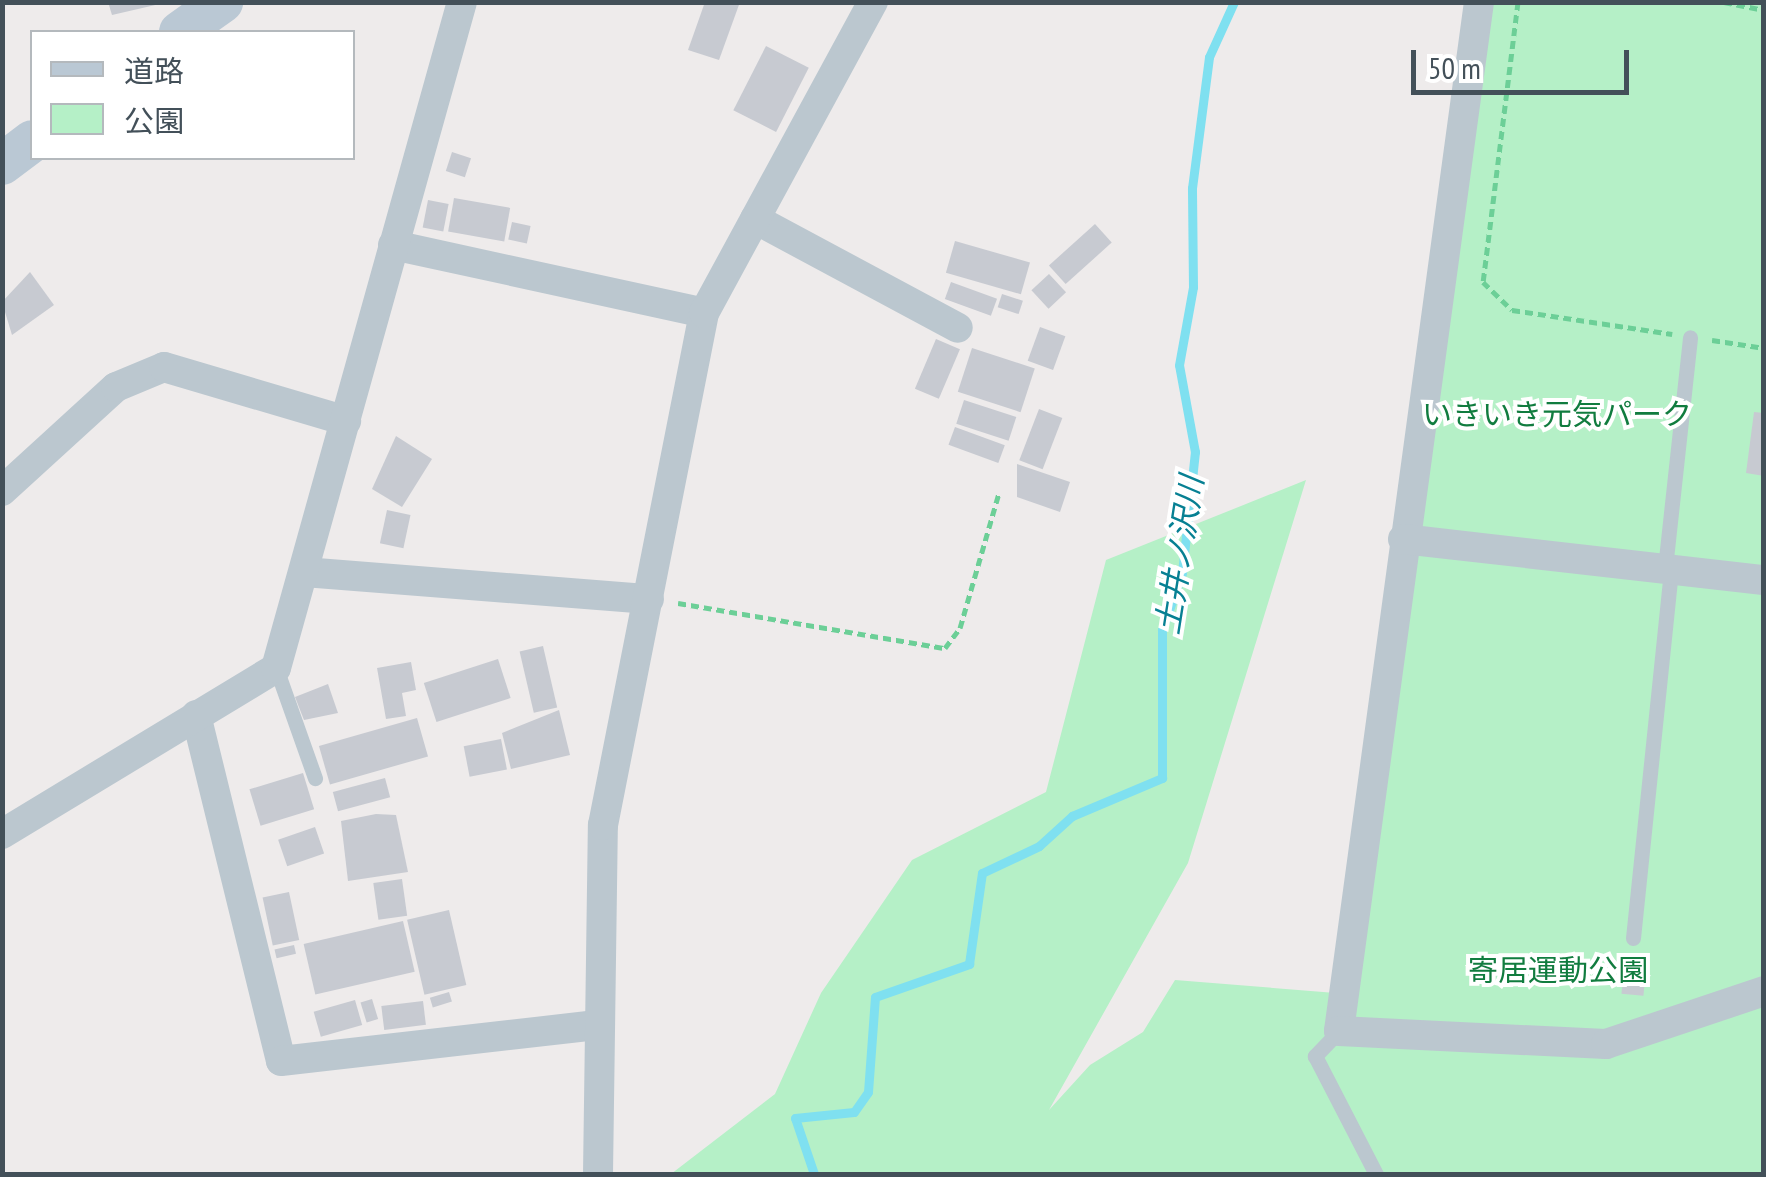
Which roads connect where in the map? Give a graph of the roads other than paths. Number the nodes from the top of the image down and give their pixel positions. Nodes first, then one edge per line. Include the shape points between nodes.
1 (462, 2) edge
2 (873, 2) edge
3 (1479, 2) edge
4 (30, 143) edge
5 (2, 164) edge
6 (755, 218) junction
7 (393, 246) junction
8 (704, 313) junction
9 (958, 328) dead end
10 (1690, 337) road end
11 (346, 421) junction
12 (2, 491) edge
13 (1403, 539) junction
14 (1668, 569) junction
15 (304, 572) junction
16 (1764, 580) edge
17 (649, 599) junction
18 (276, 668) junction
19 (196, 716) junction
20 (314, 778) dead end
21 (2, 834) edge
22 (1633, 938) dead end
23 (1764, 991) edge
24 (598, 1025) junction
25 (1339, 1031) junction
26 (598, 1174) edge
27 (1376, 1174) edge

1 - 7 street
2 - 6 street
3 - 13 street
4 - 5 main road
6 - 8 street
6 - 9 street
7 - 8 street
7 - 11 street
8 - 17 street
10 - 14 lane
11 - 12 street via 164,366 116,387
11 - 15 street
13 - 14 street
13 - 25 street
14 - 16 street
14 - 22 lane
15 - 17 street
15 - 18 street
17 - 24 street via 602,826
18 - 19 street
18 - 20 lane
19 - 21 street
19 - 24 street via 281,1061
23 - 25 street via 1606,1044
24 - 26 street
25 - 27 lane via 1316,1056

